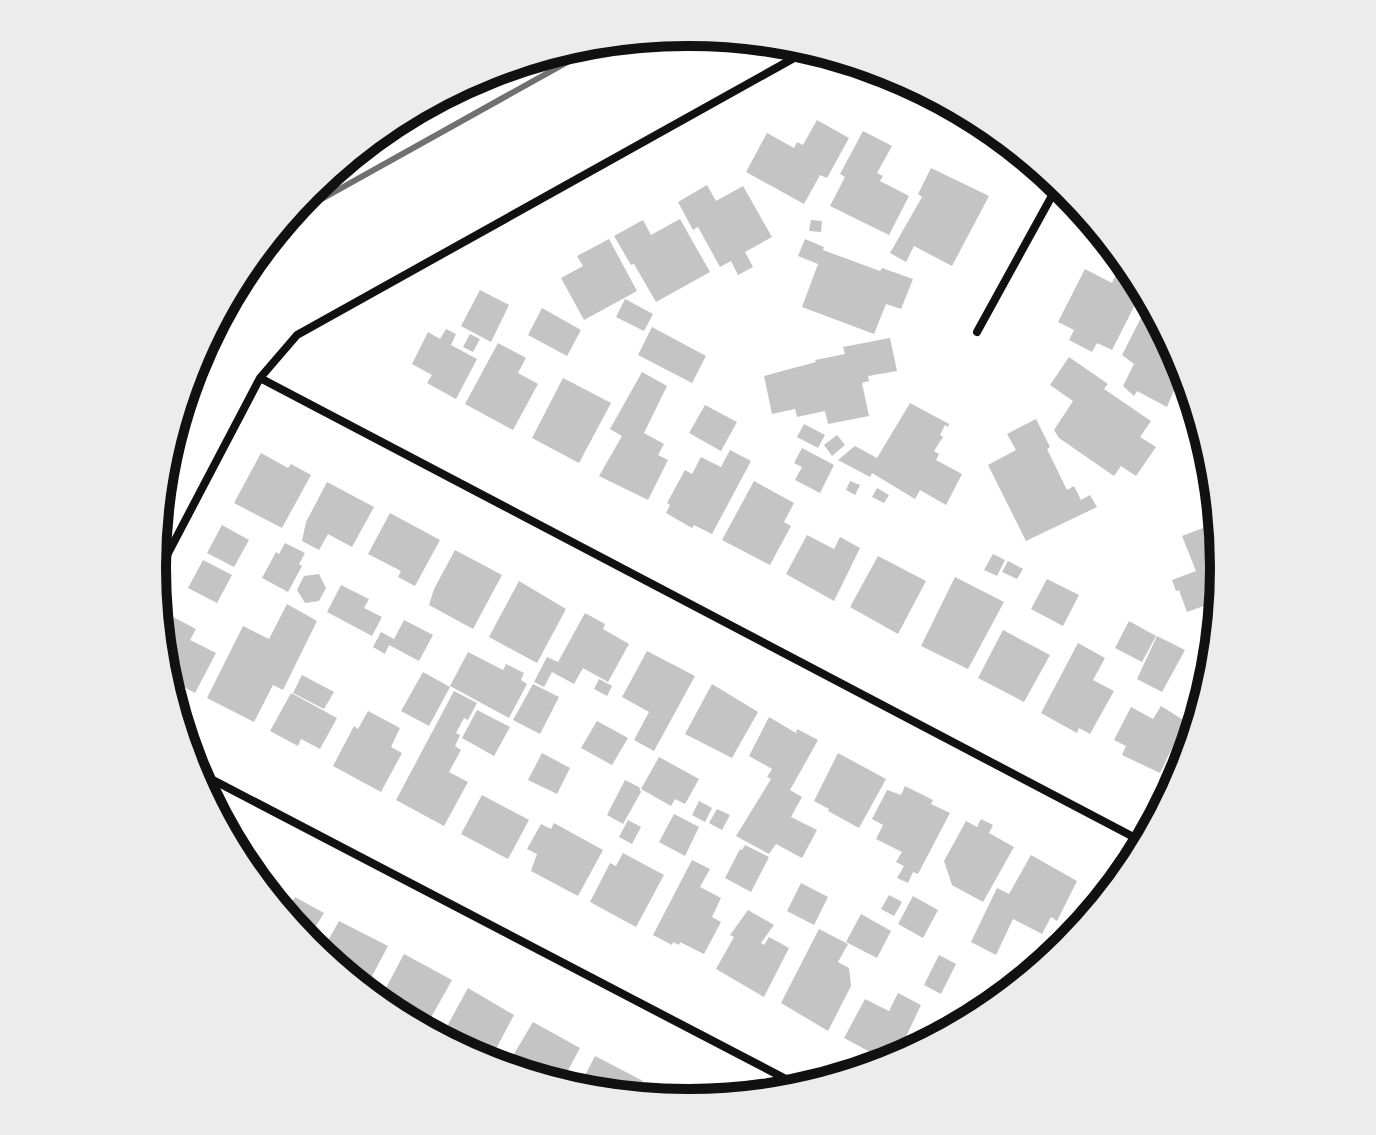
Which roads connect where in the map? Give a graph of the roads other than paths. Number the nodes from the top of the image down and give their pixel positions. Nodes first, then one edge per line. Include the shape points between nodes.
1 (795, 57) edge
2 (1053, 195) edge
3 (977, 332) dead end
4 (260, 378) junction
5 (167, 556) edge
6 (212, 779) edge
7 (1134, 837) edge
8 (787, 1080) edge

1 - 4 street via 297,335
2 - 3 street
4 - 5 street
4 - 7 street
6 - 8 street

